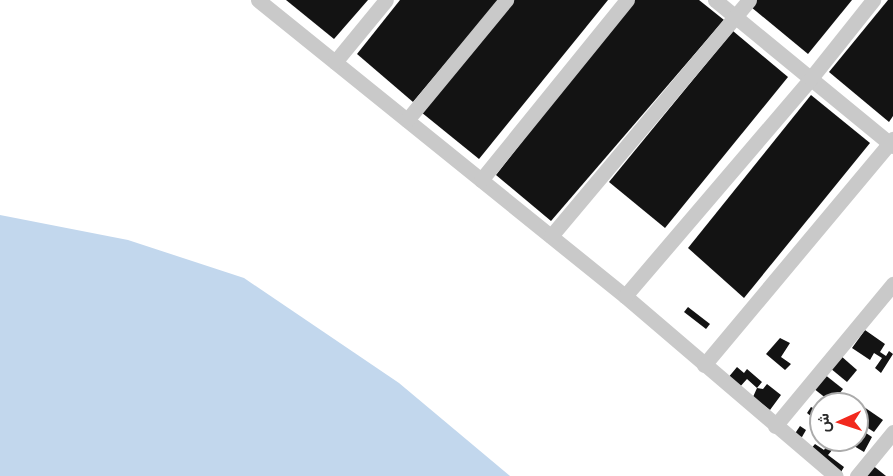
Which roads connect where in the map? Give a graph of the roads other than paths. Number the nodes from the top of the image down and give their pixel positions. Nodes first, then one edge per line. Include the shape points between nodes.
1 (386, 0) edge
2 (506, 0) edge
3 (627, 0) edge
4 (715, 0) edge
5 (749, 0) edge
6 (873, 0) edge
7 (262, 1) edge
8 (736, 17) junction
9 (335, 62) junction
10 (811, 78) junction
11 (407, 120) junction
12 (892, 143) edge
13 (481, 180) junction
14 (551, 236) junction
15 (893, 284) edge
16 (625, 296) junction
17 (704, 365) junction
18 (775, 426) junction
19 (893, 432) edge
20 (836, 476) edge
21 (857, 476) edge

1 - 9 street
2 - 11 street
3 - 13 street
4 - 8 street
5 - 8 street
6 - 10 street
7 - 9 street
8 - 10 street
8 - 14 street
9 - 11 street
10 - 12 street
10 - 16 street
11 - 13 street
12 - 17 street
13 - 14 street
14 - 16 street
15 - 18 street
16 - 17 street
17 - 18 street
18 - 20 street
19 - 21 street

